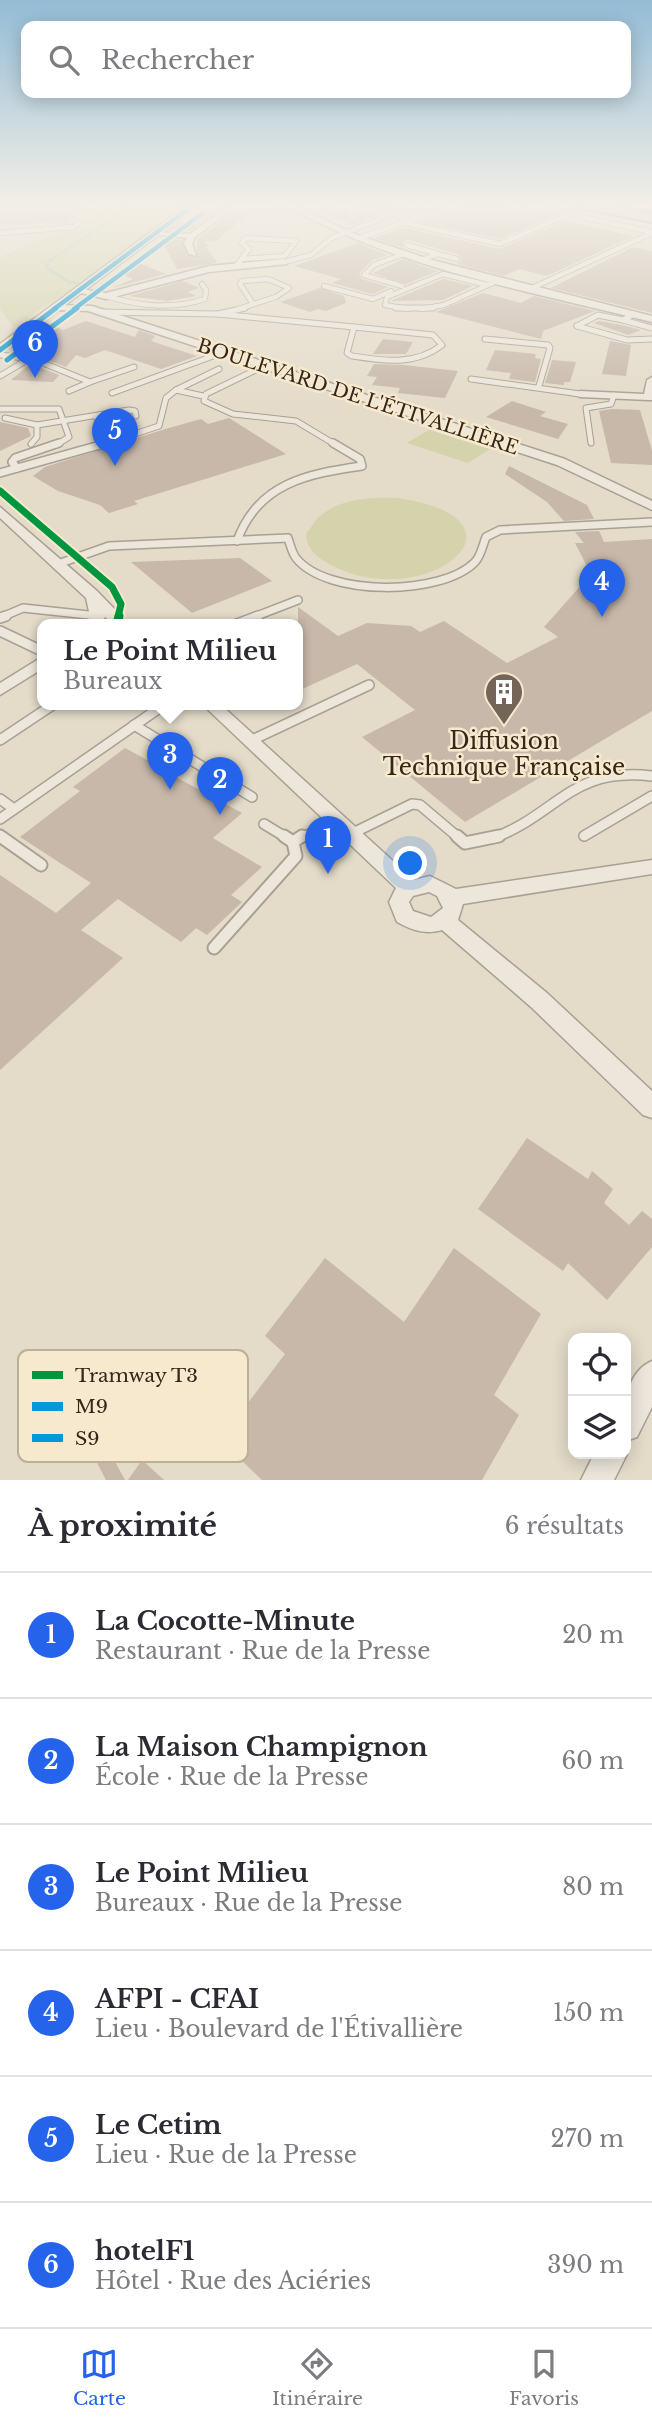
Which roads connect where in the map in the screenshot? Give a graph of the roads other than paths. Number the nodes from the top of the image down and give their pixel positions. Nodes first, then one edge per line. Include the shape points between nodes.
1 (107, 272) edge
2 (195, 272) edge
3 (367, 272) edge
4 (433, 272) edge
5 (470, 272) edge
6 (566, 272) edge
7 (499, 280) junction
8 (202, 284) dead end
9 (487, 285) junction
10 (324, 286) dead end
11 (402, 286) junction
12 (532, 288) junction
13 (81, 292) junction
14 (102, 296) junction
15 (253, 304) junction
16 (58, 308) junction
17 (94, 310) junction
18 (219, 314) junction
19 (634, 314) junction
20 (652, 319) edge
21 (623, 320) junction
22 (355, 325) junction
23 (652, 328) edge
24 (18, 334) junction
25 (485, 339) dead end
26 (652, 339) edge
27 (0, 350) edge
28 (224, 352) junction
29 (0, 355) edge
30 (17, 356) junction
31 (27, 360) junction
32 (266, 365) junction
33 (134, 367) dead end
34 (219, 369) dead end
35 (0, 376) edge
36 (471, 379) dead end
37 (652, 380) edge
38 (90, 382) junction
39 (539, 386) junction
40 (176, 390) junction
41 (69, 391) dead end
42 (112, 393) dead end
43 (580, 394) joint
44 (614, 395) junction
45 (202, 396) junction
46 (0, 409) edge
47 (96, 415) junction
48 (136, 416) dead end
49 (5, 418) dead end
50 (63, 420) junction
51 (37, 425) junction
52 (104, 435) dead end
53 (591, 443) dead end
54 (31, 444) dead end
55 (17, 468) junction
56 (0, 473) edge
57 (652, 506) edge
58 (0, 511) edge
59 (652, 522) edge
60 (15, 526) junction
61 (1, 533) edge
62 (237, 541) junction
63 (109, 546) joint
64 (58, 564) junction
65 (92, 594) junction
66 (298, 600) dead end
67 (0, 618) edge
68 (89, 619) edge
69 (95, 619) edge
70 (117, 619) edge
71 (250, 619) edge
72 (0, 631) edge
73 (37, 649) edge
74 (37, 665) edge
75 (369, 685) dead end
76 (0, 690) edge
77 (45, 710) edge
78 (156, 710) edge
79 (216, 710) edge
80 (134, 725) junction
81 (0, 740) edge
82 (250, 741) junction
83 (652, 776) edge
84 (652, 796) edge
85 (252, 797) dead end
86 (0, 799) edge
87 (13, 809) junction
88 (0, 818) edge
89 (264, 824) dead end
90 (344, 828) junction
91 (0, 836) edge
92 (584, 836) dead end
93 (293, 842) junction
94 (41, 866) dead end
95 (652, 867) edge
96 (409, 888) junction
97 (451, 898) junction
98 (445, 921) junction
99 (214, 948) dead end
100 (652, 1107) edge
101 (652, 1376) edge
102 (631, 1416) edge
103 (608, 1459) edge
104 (597, 1480) edge

1 - 13 street
2 - 14 street
3 - 11 lane via 364,275
4 - 11 lane
5 - 7 street
6 - 12 lane
7 - 9 lane
7 - 12 street
8 - 14 lane via 205,299 183,305 127,303
9 - 9 lane via 425,312 385,305 387,297 443,274
10 - 11 lane via 373,299
12 - 19 street
13 - 14 street
13 - 16 street
14 - 17 street
15 - 15 lane via 242,281 268,279 289,288
15 - 18 lane
16 - 17 street, BOULEVARD DE L'ÉTIVALLIÈRE
16 - 24 street
17 - 18 lane
17 - 28 street, BOULEVARD DE L'ÉTIVALLIÈRE
18 - 22 lane
19 - 20 street
19 - 21 lane
21 - 23 lane
21 - 26 lane via 598,315 577,326 627,340
22 - 22 lane via 347,345 352,356 420,359 442,345 433,335
24 - 27 street
24 - 30 lane via 41,337
25 - 39 lane via 548,345
28 - 32 street, BOULEVARD DE L'ÉTIVALLIÈRE
28 - 42 lane
29 - 30 lane
30 - 31 lane
31 - 35 lane
31 - 38 lane
32 - 45 lane
32 - 57 street, BOULEVARD DE L'ÉTIVALLIÈRE via 561,462
33 - 38 lane
34 - 40 lane
36 - 39 lane
37 - 44 street via 649,397
38 - 41 lane
39 - 43 lane
40 - 45 lane
40 - 55 lane via 166,398 159,426
43 - 44 street
44 - 53 lane via 611,404 586,408
45 - 62 lane via 233,414 296,421 360,460 362,467 303,478 262,498 244,520
46 - 50 lane via 55,408
47 - 48 lane via 132,410
47 - 50 lane
47 - 52 lane
49 - 51 lane
50 - 51 lane
50 - 55 lane via 68,439 15,458 12,462
51 - 54 lane via 37,437
55 - 56 lane
58 - 60 street
59 - 62 lane via 500,530 486,537 482,555 461,573 403,588 328,578 303,564 289,548 288,538
60 - 61 street
60 - 64 street
62 - 63 lane
63 - 64 lane
64 - 65 street
65 - 69 street
65 - 70 street
66 - 71 lane
67 - 68 lane via 23,608
72 - 73 lane
74 - 76 street
75 - 82 lane
77 - 81 lane
78 - 80 lane
79 - 82 street
80 - 85 lane
80 - 87 lane
82 - 90 street
83 - 90 lane via 628,773 594,779 486,844 465,843 421,805 412,804
84 - 92 lane
86 - 87 lane
87 - 88 lane
89 - 93 lane
90 - 93 lane via 313,830
90 - 96 street
91 - 94 lane
93 - 99 lane via 296,856
95 - 97 street
96 - 97 street via 430,884
96 - 98 street via 399,902 404,916 419,925
97 - 98 street via 454,910
98 - 100 street
101 - 102 street
103 - 104 street

